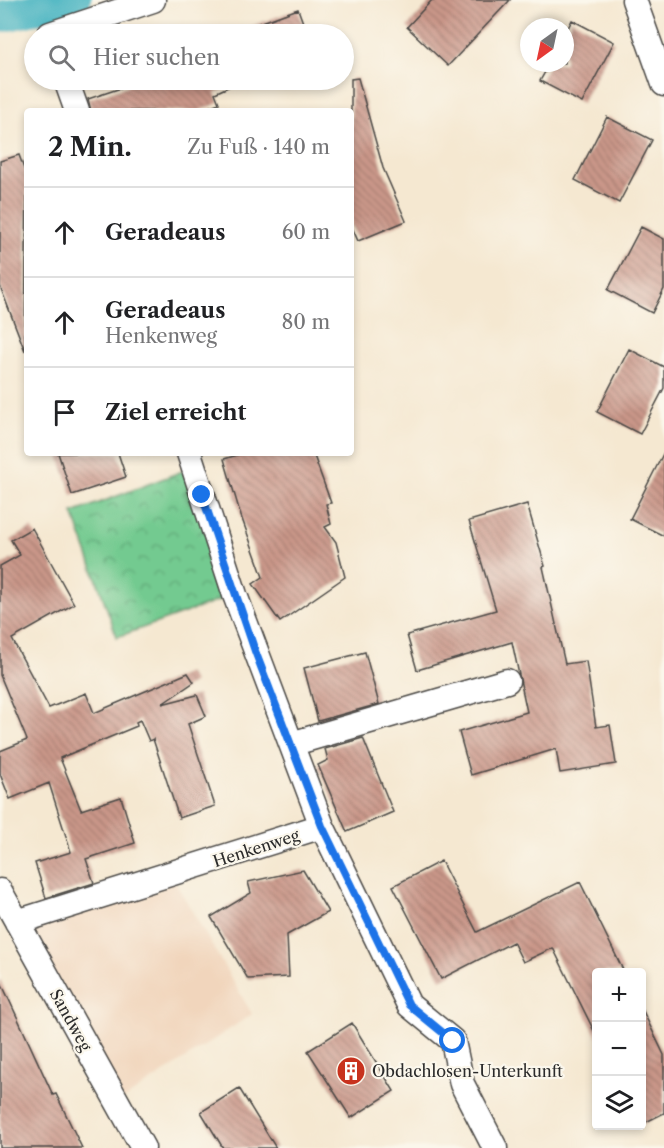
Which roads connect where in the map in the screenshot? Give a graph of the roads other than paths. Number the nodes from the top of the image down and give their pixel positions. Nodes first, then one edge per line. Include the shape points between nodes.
1 (153, 0) edge
2 (634, 0) edge
3 (81, 24) edge
4 (664, 84) edge
5 (70, 90) edge
6 (76, 108) edge
7 (190, 456) edge
8 (507, 681) dead end
9 (291, 744) junction
10 (322, 826) junction
11 (0, 891) edge
12 (17, 922) junction
13 (143, 1148) edge
14 (495, 1148) edge

1 - 3 street
2 - 4 street
5 - 6 street
7 - 9 street, Henkenweg via 235,596
8 - 9 street
9 - 10 street, Henkenweg
10 - 12 street, Henkenweg
10 - 14 street via 409,1005 453,1041 462,1084
11 - 12 street, Sandweg
12 - 13 street, Sandweg

